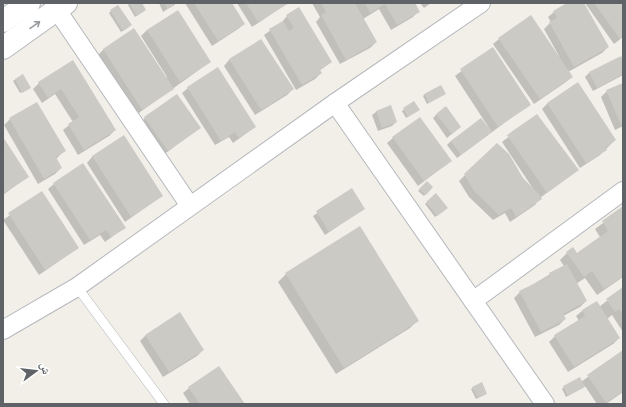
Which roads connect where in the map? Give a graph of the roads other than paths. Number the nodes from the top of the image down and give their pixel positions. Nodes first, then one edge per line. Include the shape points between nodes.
1 (29, 3) edge
2 (481, 3) edge
3 (62, 6) edge
4 (3, 21) edge
5 (3, 48) edge
6 (335, 103) junction
7 (623, 191) edge
8 (190, 206) junction
9 (76, 287) junction
10 (473, 301) junction
11 (3, 330) edge
12 (164, 404) edge
13 (545, 404) edge

1 - 4 street
2 - 6 street
5 -> 3 street
3 - 8 street
6 - 8 street
6 - 10 street
7 - 10 street
8 - 9 street
9 - 11 street
9 - 12 lane
10 - 13 street

